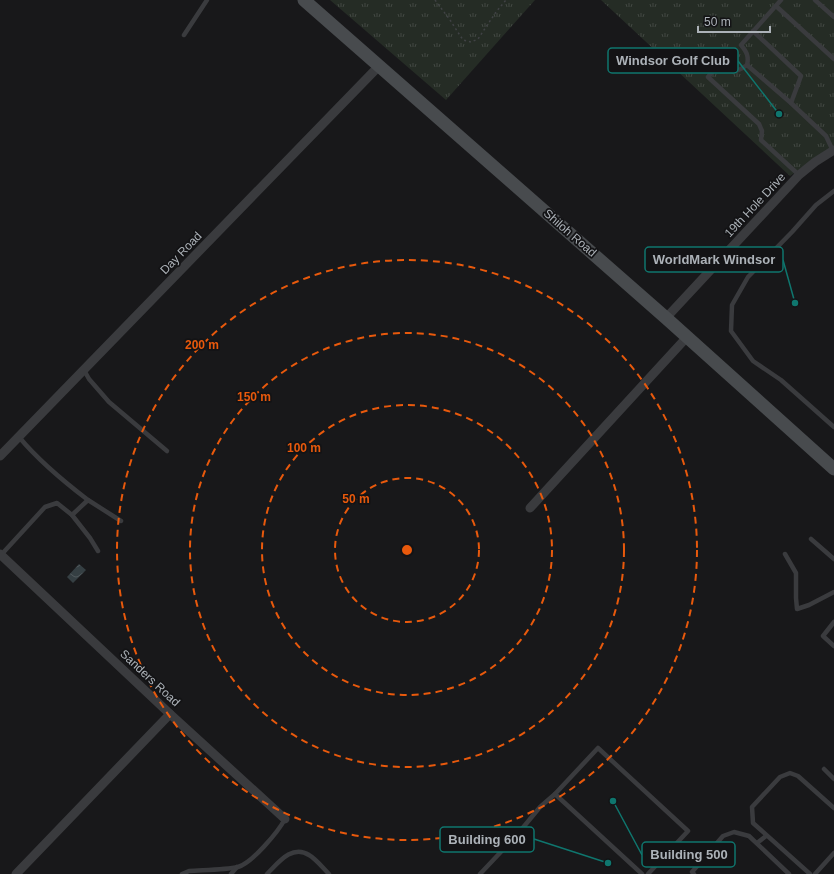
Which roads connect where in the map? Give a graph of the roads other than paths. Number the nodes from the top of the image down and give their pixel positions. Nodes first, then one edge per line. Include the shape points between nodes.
1 (207, 0) edge
2 (304, 0) edge
3 (781, 0) edge
4 (815, 0) edge
5 (776, 6) junction
6 (834, 17) edge
7 (753, 31) junction
8 (184, 35) dead end
9 (834, 59) edge
10 (747, 65) junction
11 (379, 66) junction
12 (791, 103) junction
13 (834, 151) edge
14 (799, 175) junction
15 (834, 191) edge
16 (666, 318) junction
17 (688, 337) junction
18 (84, 370) junction
19 (834, 427) edge
20 (19, 437) junction
21 (167, 451) dead end
22 (0, 456) edge
23 (833, 466) edge
24 (88, 500) junction
25 (530, 508) dead end
26 (72, 515) junction
27 (121, 521) dead end
28 (811, 539) dead end
29 (98, 551) dead end
30 (1, 554) edge
31 (785, 554) dead end
32 (834, 559) edge
33 (834, 592) edge
34 (834, 622) edge
35 (834, 646) edge
36 (170, 714) junction
37 (824, 770) dead end
38 (834, 779) edge
39 (555, 794) junction
40 (834, 808) edge
41 (285, 819) joint
42 (766, 836) junction
43 (757, 844) junction
44 (834, 853) edge
45 (237, 867) junction
46 (16, 874) edge
47 (182, 874) edge
48 (231, 874) edge
49 (267, 874) edge
50 (329, 874) edge
51 (480, 874) edge
52 (642, 874) edge
53 (648, 874) edge
54 (694, 874) edge
55 (789, 874) edge
56 (810, 874) edge
57 (815, 874) edge

1 - 8 lane
2 - 11 main road, Shiloh Road
3 - 5 lane
4 - 6 lane
5 - 7 lane
5 - 9 lane
7 - 10 lane via 741,45 746,51
7 - 12 lane via 801,76
10 - 12 lane
10 - 14 lane via 734,72 718,66 708,77 759,124 762,140
11 - 16 main road, Shiloh Road
11 - 18 street, Day Road
12 - 13 lane via 826,136
13 - 14 street, 19th Hole Drive
14 - 16 street, 19th Hole Drive
15 - 19 lane via 816,205 748,277 732,305 731,325 731,331 753,361 781,380
16 - 17 main road, Shiloh Road
17 - 23 main road, Shiloh Road
17 - 25 street
18 - 20 street, Day Road
18 - 21 lane via 110,402
20 - 22 street, Day Road
20 - 24 lane via 60,480
24 - 26 lane
24 - 27 lane
26 - 29 lane
26 - 30 lane via 57,503 45,507
28 - 32 lane
30 - 36 street, Sanders Road
31 - 33 lane via 796,573 797,609 809,606
34 - 35 lane via 823,636
36 - 41 street, Sanders Road
36 - 46 street
37 - 38 lane
39 - 51 lane via 540,807
39 - 52 lane
39 - 53 lane via 598,748 688,831
40 - 42 lane via 798,776 790,773 780,777 752,807 753,823
41 - 45 lane via 279,830 262,848 246,864
42 - 43 lane
42 - 56 lane
43 - 54 lane via 749,836 734,832 723,836 692,872
43 - 55 lane
44 - 57 lane
45 - 47 lane via 189,871
45 - 48 lane
49 - 50 lane via 286,855 293,852 309,855

